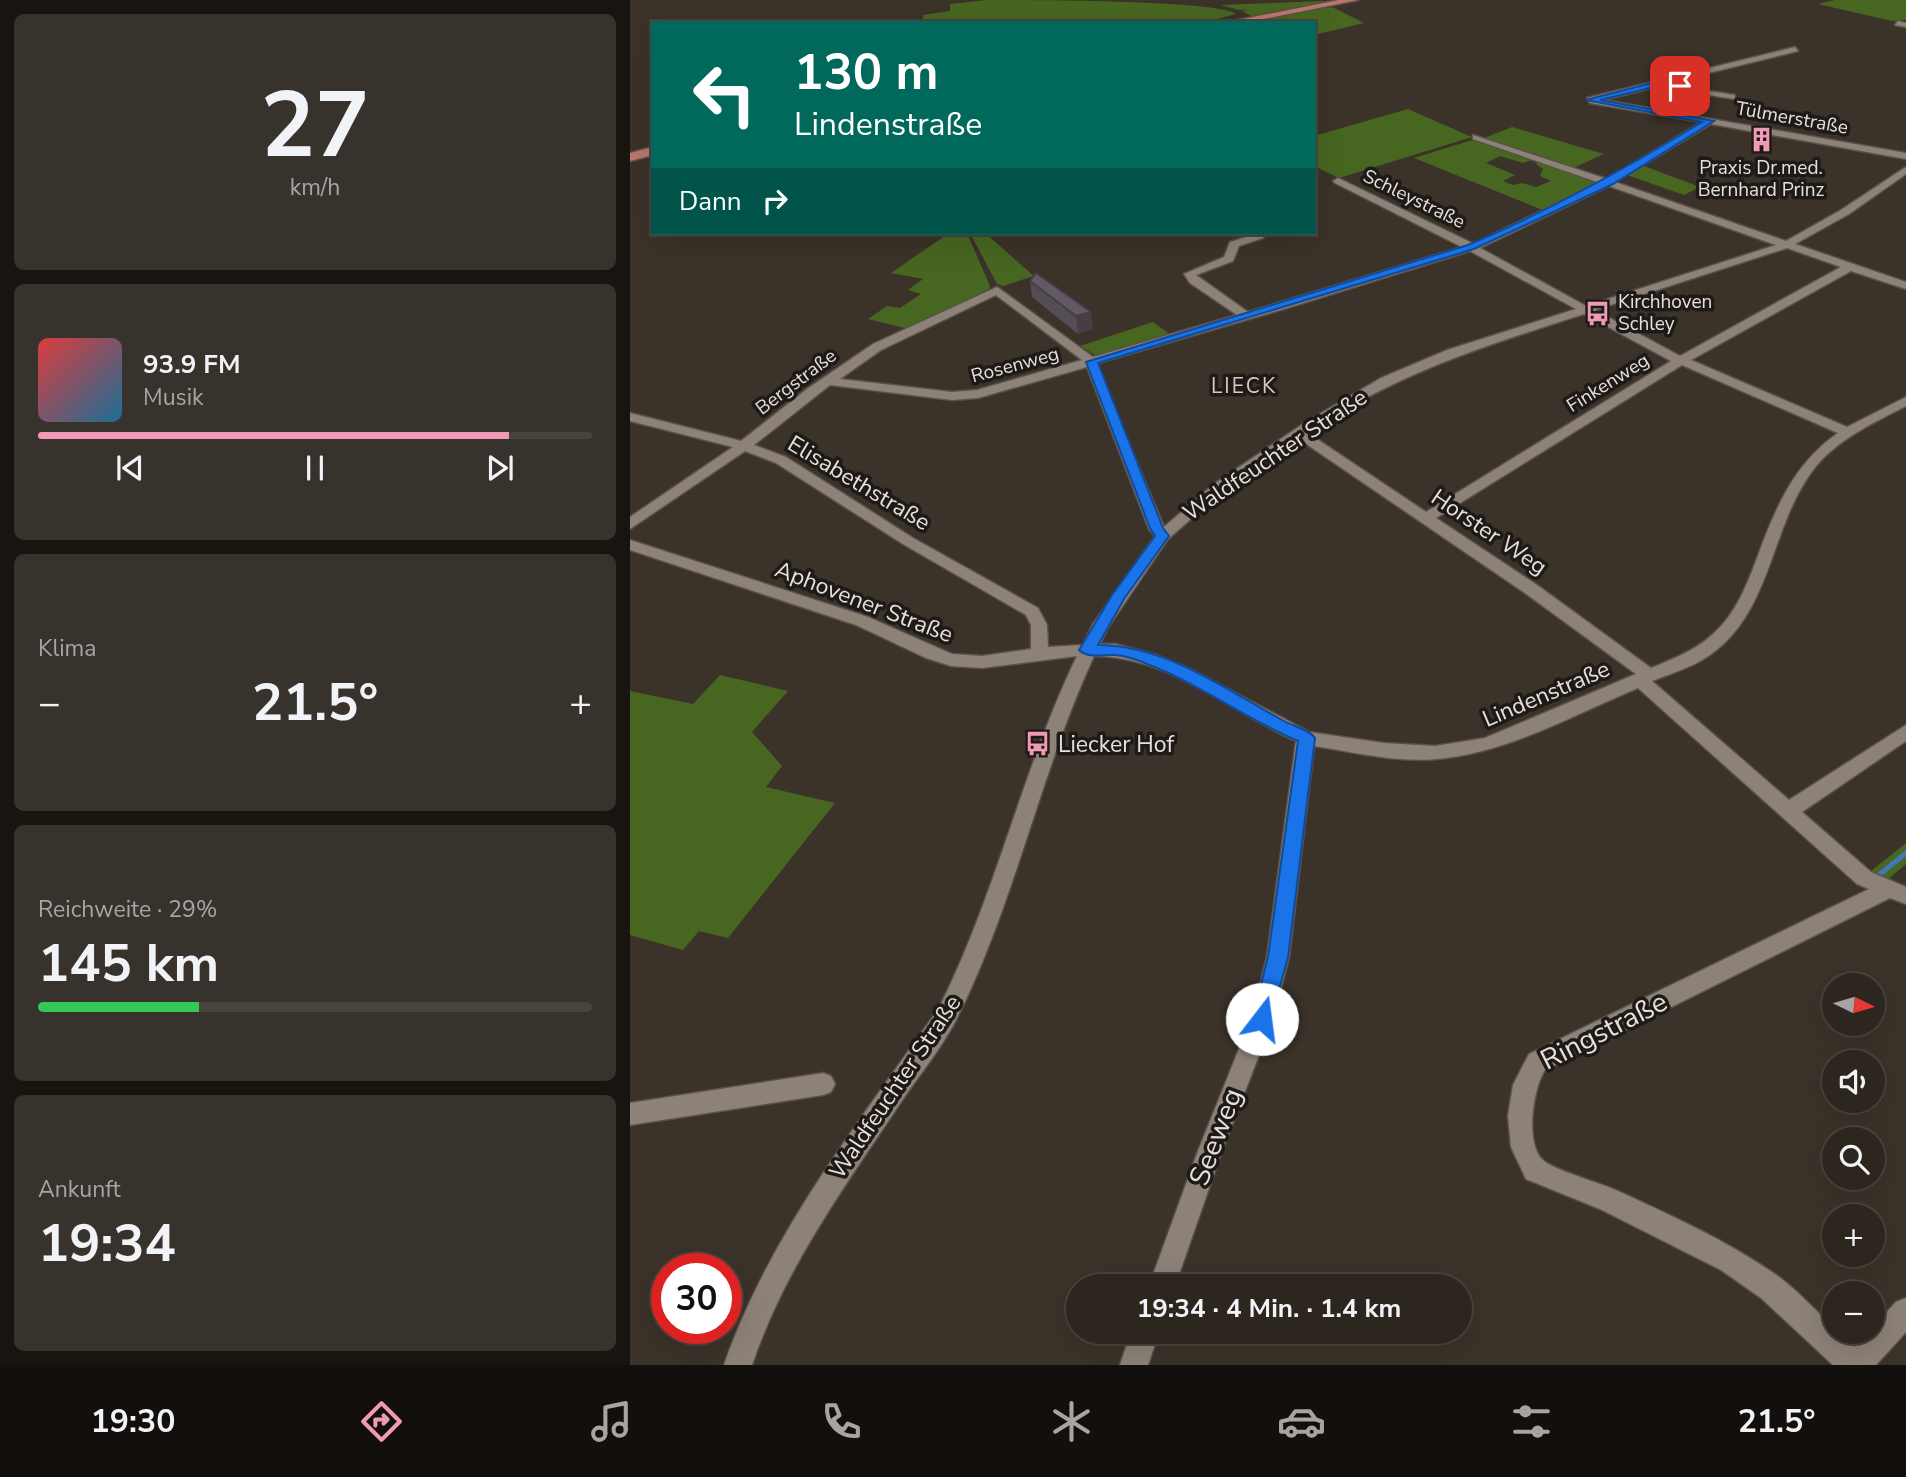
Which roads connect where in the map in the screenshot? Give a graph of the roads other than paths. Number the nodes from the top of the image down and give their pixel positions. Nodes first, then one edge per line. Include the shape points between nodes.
1 (1354, 0) edge
2 (1238, 21) edge
3 (1795, 49) dead end
4 (1667, 81) junction
5 (1732, 97) dead end
6 (1710, 121) junction
7 (1476, 137) dead end
8 (651, 152) edge
9 (1906, 156) edge
10 (630, 157) edge
11 (1906, 170) edge
12 (1338, 181) dead end
13 (1610, 182) junction
14 (1889, 183) junction
15 (1906, 188) edge
16 (1259, 236) dead end
17 (1786, 245) junction
18 (1471, 247) junction
19 (1850, 267) junction
20 (1174, 274) dead end
21 (1190, 274) junction
22 (1906, 286) edge
23 (1585, 309) junction
24 (1246, 316) junction
25 (1680, 361) junction
26 (1091, 362) junction
27 (827, 381) junction
28 (1906, 401) edge
29 (630, 417) edge
30 (1299, 433) junction
31 (1849, 433) junction
32 (744, 446) junction
33 (1426, 518) junction
34 (630, 524) edge
35 (1163, 536) junction
36 (630, 545) edge
37 (1087, 650) junction
38 (1040, 653) junction
39 (1644, 677) junction
40 (1906, 732) edge
41 (1306, 738) junction
42 (1788, 811) junction
43 (1897, 893) edge
44 (823, 1084) dead end
45 (630, 1114) edge
46 (1166, 1274) edge
47 (1906, 1312) edge
48 (1141, 1344) edge
49 (738, 1365) edge
50 (1133, 1365) edge
51 (1856, 1365) edge

1 - 2 main road
3 - 4 street
4 - 5 street
4 - 6 street, Tülmerstraße via 1590,100
6 - 9 street, Tülmerstraße
6 - 13 street, Rosenweg
7 - 13 street
8 - 10 main road
11 - 14 street, Waldfeuchter Straße
12 - 18 street, Schleystraße
13 - 17 street
13 - 18 street, Rosenweg
14 - 15 street
14 - 17 street, Waldfeuchter Straße
16 - 21 street via 1234,244 1229,259
17 - 19 street
17 - 23 street, Waldfeuchter Straße
18 - 23 street, Schleystraße
18 - 24 street, Rosenweg
19 - 22 street
19 - 25 street, Finkenweg
20 - 21 street
21 - 24 street
23 - 25 street, Schleystraße
23 - 30 street, Waldfeuchter Straße via 1416,366
24 - 26 street, Rosenweg
25 - 31 street, Schleystraße
25 - 33 street, Finkenweg
26 - 27 street, Rosenweg via 960,396
26 - 27 street, Bergstraße via 997,290 877,347
26 - 35 street
27 - 32 street, Bergstraße
28 - 31 street, Lindenstraße
29 - 32 street, Elisabethstraße
30 - 33 street, Horster Weg
30 - 35 street, Waldfeuchter Straße via 1219,487
31 - 39 street, Lindenstraße via 1813,462 1789,499 1735,624 1696,656
32 - 34 street, Bergstraße
32 - 38 street, Elisabethstraße via 781,460 1032,612 1037,619
33 - 39 street, Horster Weg via 1531,589
35 - 37 street, Waldfeuchter Straße via 1117,598
36 - 38 street, Aphovener Straße via 862,621 951,660 982,662
37 - 38 street, Aphovener Straße
37 - 41 street, Lindenstraße via 1115,650 1150,659
37 - 49 street, Waldfeuchter Straße via 1060,708 960,989 793,1247 753,1321
39 - 41 street, Lindenstraße via 1547,721 1466,750 1413,753
39 - 42 street, Horster Weg
40 - 42 street
41 - 46 street, Seeweg via 1278,957 1269,994
42 - 43 street, Horster Weg via 1864,878
43 - 51 street, Ringstraße via 1537,1062 1526,1079 1521,1124 1523,1153 1535,1170 1609,1200 1730,1261 1771,1288
44 - 45 street
47 - 51 street, Ringstraße
48 - 50 street

